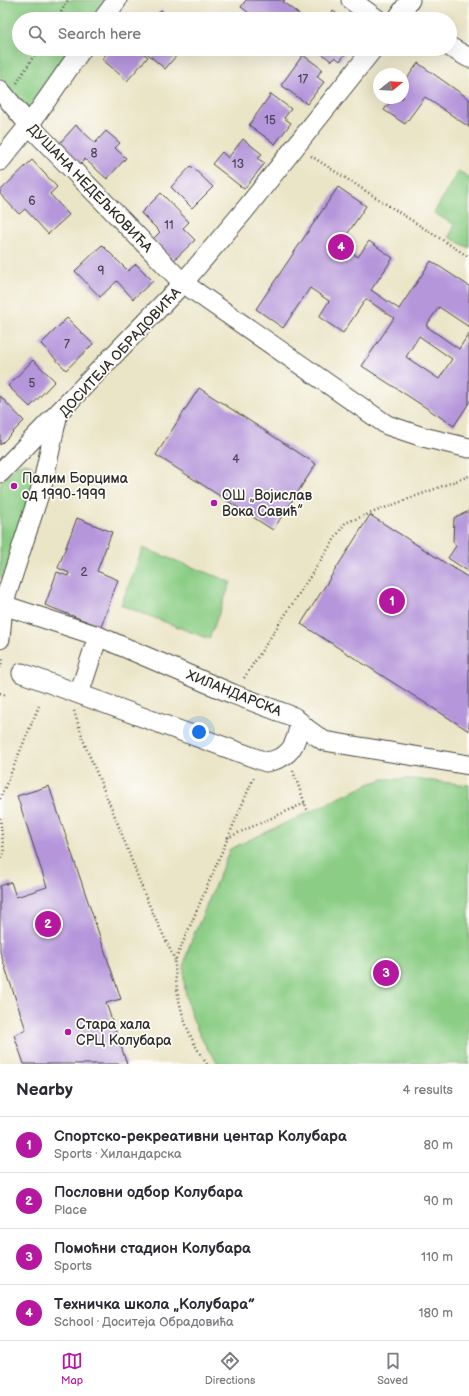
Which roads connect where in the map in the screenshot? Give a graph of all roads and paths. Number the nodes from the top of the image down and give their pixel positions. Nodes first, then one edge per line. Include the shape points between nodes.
1 (68, 0) edge
2 (117, 0) edge
3 (351, 0) edge
4 (410, 0) edge
5 (61, 12) edge
6 (108, 12) edge
7 (367, 12) edge
8 (403, 12) edge
9 (457, 50) edge
10 (33, 56) edge
11 (77, 56) edge
12 (367, 56) edge
13 (469, 58) edge
14 (4, 95) edge
15 (29, 125) junction
16 (295, 146) junction
17 (0, 161) edge
18 (469, 257) edge
19 (184, 283) junction
20 (58, 413) junction
21 (469, 448) edge
22 (0, 473) edge
23 (469, 476) edge
24 (1, 606) edge
25 (98, 636) junction
26 (0, 639) edge
27 (22, 673) dead end
28 (73, 692) junction
29 (0, 693) edge
30 (233, 694) junction
31 (6, 695) dead end
32 (38, 706) dead end
33 (300, 722) junction
34 (287, 753) junction
35 (261, 760) junction
36 (469, 765) edge
37 (0, 799) edge
38 (305, 803) junction
39 (308, 812) dead end
40 (0, 818) edge
41 (227, 838) junction
42 (0, 850) edge
43 (4, 853) junction
44 (0, 859) edge
45 (175, 960) junction
46 (207, 1064) edge

1 - 5 path
2 - 6 street
3 - 7 street
4 - 8 street
9 - 13 street
10 - 14 path
11 - 15 street
12 - 16 street, ДОСИТЕЈА ОБРАДОВИЋА
14 - 15 street, ДУШАНА НЕДЕЉКОВИЋА
15 - 17 street
15 - 19 street, ДУШАНА НЕДЕЉКОВИЋА
16 - 18 path
16 - 19 street, ДОСИТЕЈА ОБРАДОВИЋА
19 - 20 street, ДОСИТЕЈА ОБРАДОВИЋА
19 - 21 street, ДОСИТЕЈА ОБРАДОВИЋА via 387,425
20 - 22 street
20 - 24 street, ДОСИТЕЈА ОБРАДОВИЋА via 43,482
23 - 30 path via 345,523
24 - 25 street, ХИЛАНДАРСКА
24 - 26 street, ДОСИТЕЈА ОБРАДОВИЋА
25 - 28 street
25 - 30 street, ХИЛАНДАРСКА
27 - 28 street
28 - 35 street
28 - 45 path via 85,745 146,898
29 - 31 path
30 - 33 street, ХИЛАНДАРСКА via 294,716
32 - 37 path
33 - 34 street via 292,749
33 - 36 street, ХИЛАНДАРСКА via 324,741
34 - 35 street via 278,760
34 - 38 path
35 - 41 path
38 - 39 path
38 - 41 path
40 - 43 path
41 - 45 path
42 - 43 path
43 - 44 path
45 - 46 path via 175,984 188,1031

